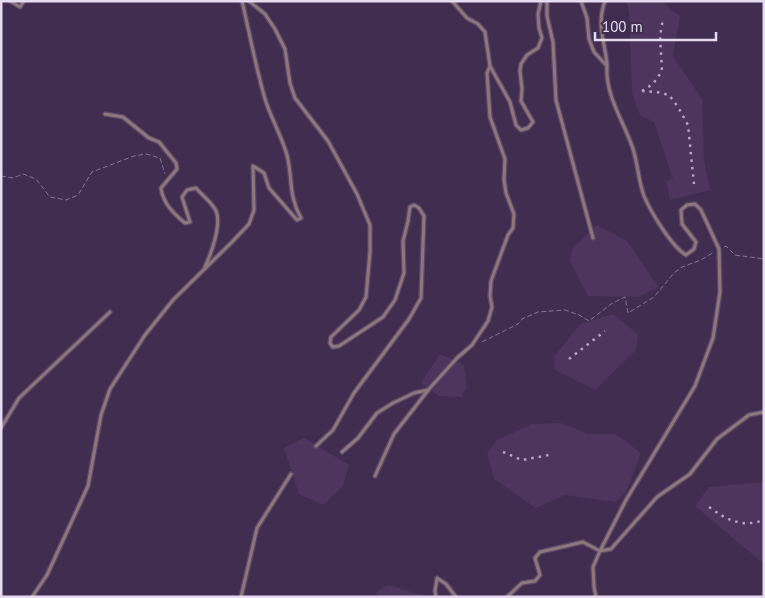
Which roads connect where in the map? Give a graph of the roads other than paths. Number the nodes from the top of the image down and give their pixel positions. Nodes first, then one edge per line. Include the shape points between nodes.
1 (10, 1) edge
2 (24, 1) edge
3 (242, 1) edge
4 (249, 1) edge
5 (452, 1) edge
6 (541, 1) edge
7 (547, 1) edge
8 (581, 1) edge
9 (606, 1) edge
10 (490, 66) junction
11 (607, 66) junction
12 (105, 114) dead end
13 (592, 238) dead end
14 (204, 270) junction
15 (110, 312) dead end
16 (429, 390) junction
17 (764, 412) edge
18 (1, 428) edge
19 (316, 446) dead end
20 (342, 452) dead end
21 (291, 474) dead end
22 (375, 476) dead end
23 (600, 551) junction
24 (32, 597) edge
25 (241, 597) edge
26 (436, 597) edge
27 (456, 597) edge
28 (507, 597) edge
29 (596, 597) edge

1 - 2 lane via 20,7
3 - 14 lane via 263,92 290,166 292,199 301,218 297,220 269,188 264,173 253,166 254,210 249,224
4 - 19 lane via 265,14 275,28 285,49 295,98 328,141 370,225 366,297 359,310 331,337 333,347 382,317 394,300 404,273 403,241 410,207 419,208 424,216 420,298 409,319 354,393 333,430
5 - 10 lane via 485,32
6 - 10 lane via 538,14 542,38 538,48 527,55 520,71 520,100 533,122 528,128 521,130 516,125 510,102
7 - 13 lane via 556,100
8 - 11 lane via 594,52
9 - 11 lane via 600,24
10 - 16 lane via 487,73 490,118 505,159 504,180 514,214 513,228 491,281 492,307 488,321 472,345
11 - 23 lane via 606,78 632,147 644,195 671,242 686,255 694,249 696,242 682,224 680,210 695,204 701,210 719,249 720,292 712,338 695,386 626,500
12 - 14 lane via 122,117 159,142 176,162 177,169 161,188 162,198 185,223 190,222 182,197 187,190 196,188 214,207 218,214 212,252
14 - 24 lane via 173,300 145,335 110,389 101,416 88,486 47,575
15 - 18 lane via 19,398
16 - 20 lane via 414,393 377,413 358,438
16 - 22 lane via 394,434
17 - 23 lane via 749,415 717,439 690,474 658,497 611,550
21 - 25 lane via 257,528
23 - 28 lane via 583,542 540,552 535,558 540,575 535,581 522,583
23 - 29 lane via 593,567
26 - 27 lane via 437,578

